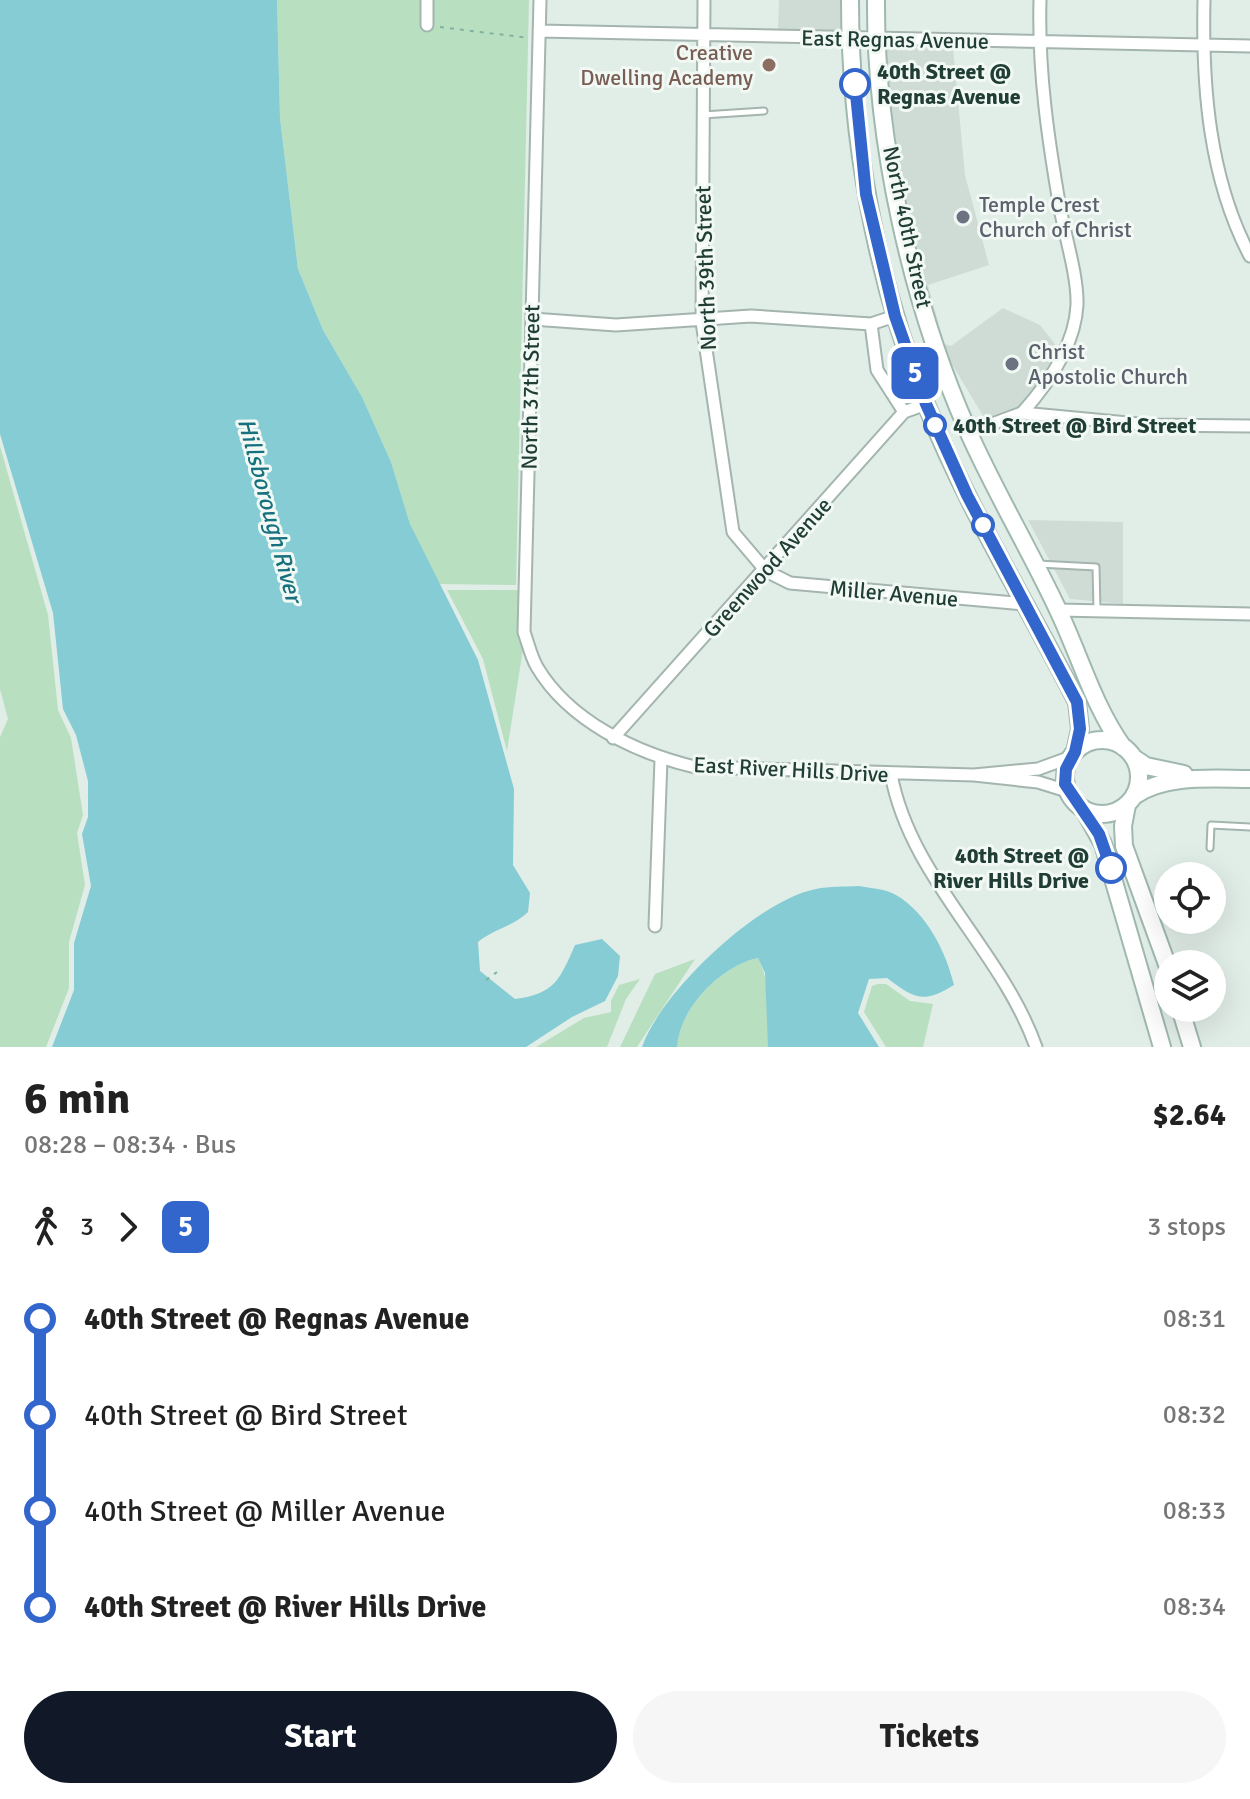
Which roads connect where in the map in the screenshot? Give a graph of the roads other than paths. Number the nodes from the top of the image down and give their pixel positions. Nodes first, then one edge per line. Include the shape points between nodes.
1 (427, 0) edge
2 (540, 0) edge
3 (704, 0) edge
4 (850, 0) edge
5 (876, 0) edge
6 (1040, 0) edge
7 (1204, 0) edge
8 (427, 25) road end
9 (702, 34) junction
10 (539, 35) junction
11 (850, 38) junction
12 (876, 38) junction
13 (1039, 42) junction
14 (1203, 46) junction
15 (1250, 46) edge
16 (764, 111) dead end
17 (702, 115) junction
18 (1250, 256) edge
19 (895, 316) junction
20 (532, 319) junction
21 (702, 322) junction
22 (871, 324) junction
23 (926, 404) junction
24 (904, 412) junction
25 (1022, 413) junction
26 (1250, 426) edge
27 (968, 433) junction
28 (1033, 564) junction
29 (766, 571) junction
30 (1025, 604) junction
31 (1058, 610) junction
32 (1097, 611) junction
33 (1250, 614) edge
34 (613, 738) junction
35 (1128, 752) junction
36 (1073, 754) junction
37 (661, 759) junction
38 (891, 774) junction
39 (974, 775) junction
40 (1213, 779) junction
41 (1250, 779) edge
42 (1067, 791) junction
43 (1131, 800) junction
44 (1084, 810) junction
45 (1250, 827) edge
46 (1210, 848) dead end
47 (655, 926) dead end
48 (1162, 950) edge
49 (1184, 1022) edge
50 (1036, 1047) edge
51 (1162, 1047) edge
52 (1192, 1047) edge

1 - 8 street
2 - 10 street, North 37th Street
3 - 9 street, North 39th Street
4 - 11 main road, North 40th Street
5 - 12 main road, North 40th Street
6 - 13 street
7 - 14 street
9 - 10 street, East Regnas Avenue
9 - 11 street, East Regnas Avenue
9 - 17 street, North 39th Street
10 - 20 street, North 37th Street
11 - 12 street, East Regnas Avenue
11 - 19 main road, North 40th Street via 866,194
12 - 13 street, East Regnas Avenue
12 - 27 main road, North 40th Street via 893,178 913,269
13 - 14 street, East Regnas Avenue
13 - 25 street via 1046,128 1077,305 1064,353
14 - 15 street, East Regnas Avenue
14 - 18 street via 1208,117 1224,192
16 - 17 lane
17 - 21 street, North 39th Street
19 - 22 street
19 - 23 main road, North 40th Street
20 - 21 street via 616,325
20 - 34 street, North 37th Street via 524,632 536,666 559,695
21 - 22 street via 751,316
21 - 29 street, North 39th Street via 733,532
22 - 24 street via 877,370
23 - 24 street, Greenwood Avenue
23 - 30 main road, North 40th Street
24 - 29 street, Greenwood Avenue
25 - 26 street via 1149,425
25 - 27 street
27 - 28 main road, North 40th Street
28 - 31 main road, North 40th Street
28 - 32 lane via 1096,567
29 - 30 street, Miller Avenue via 790,583
29 - 34 street, Greenwood Avenue
30 - 36 main road, North 40th Street via 1077,702 1080,729
31 - 32 street
31 - 35 main road, North 40th Street via 1100,710
32 - 33 street
34 - 37 street, East River Hills Drive
35 - 36 main road via 1099,740
35 - 40 main road via 1146,766
35 - 43 main road via 1139,778
36 - 39 street, East River Hills Drive via 1038,769
36 - 42 main road via 1066,769
37 - 38 street, East River Hills Drive via 695,767
37 - 47 street
38 - 39 street, East River Hills Drive
38 - 50 street via 896,803 927,868 1025,1017
39 - 42 street, East River Hills Drive
40 - 41 main road
40 - 43 main road via 1149,785
42 - 44 main road
43 - 44 main road via 1104,814
43 - 48 main road via 1124,846
44 - 51 main road via 1107,857
45 - 46 lane via 1211,825
49 - 52 main road

